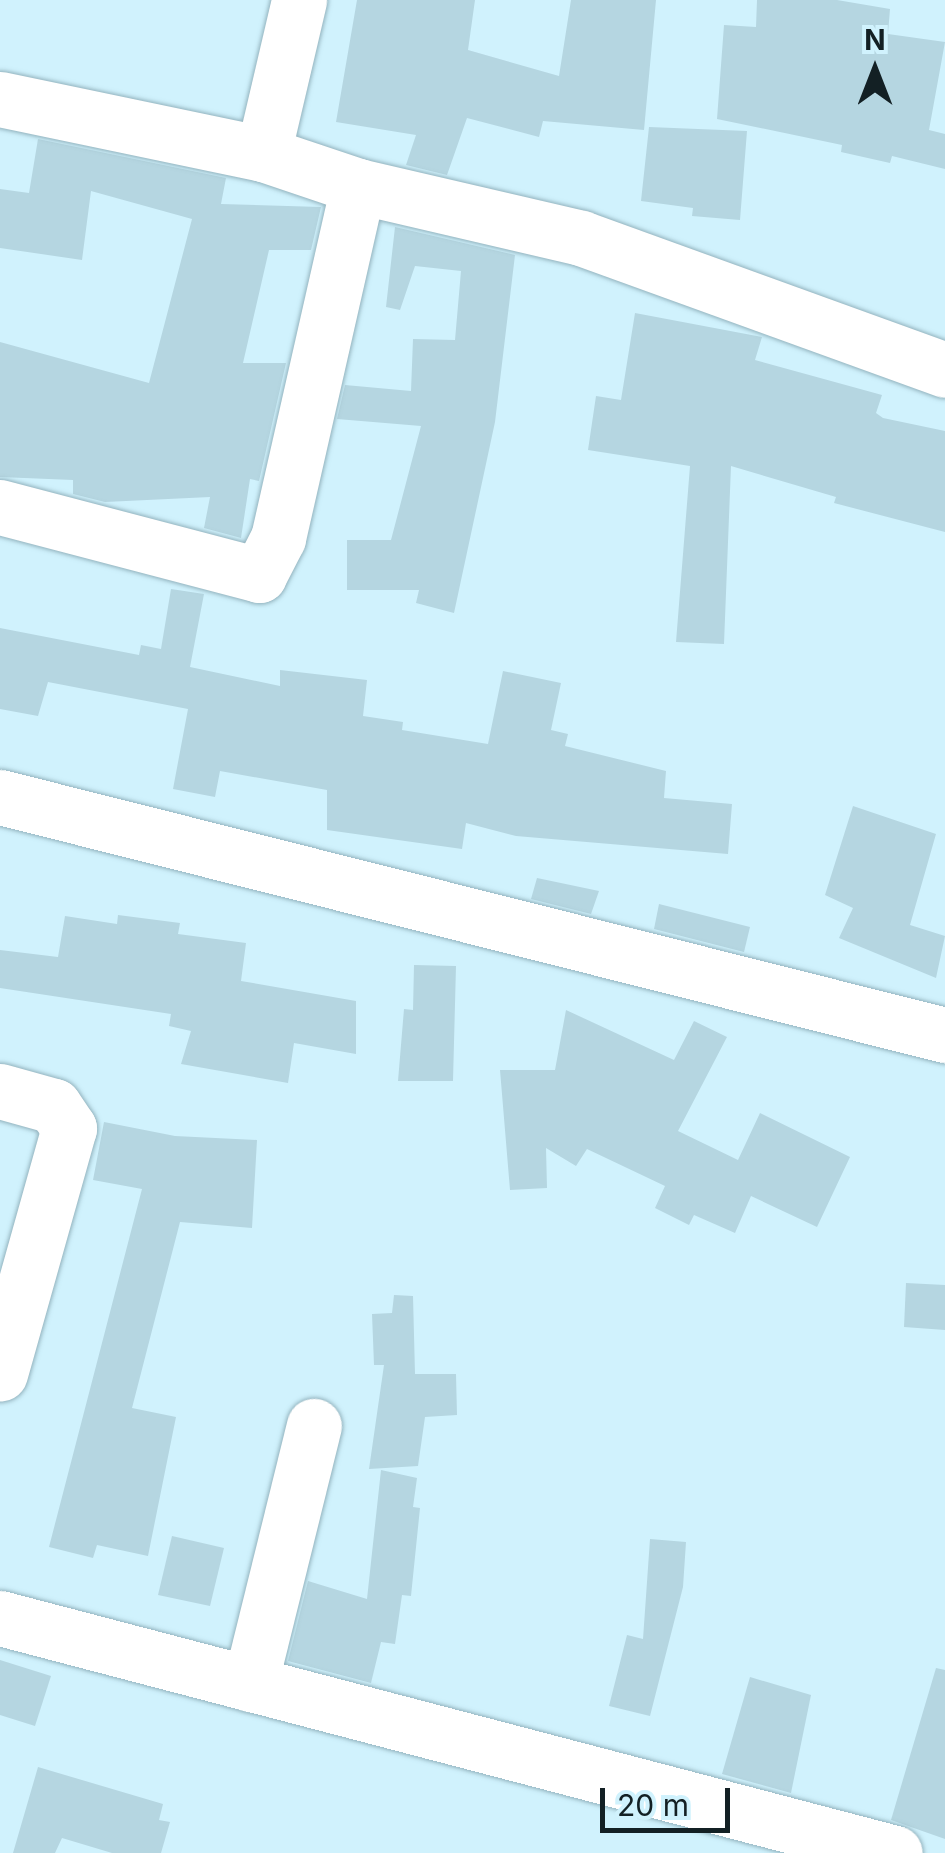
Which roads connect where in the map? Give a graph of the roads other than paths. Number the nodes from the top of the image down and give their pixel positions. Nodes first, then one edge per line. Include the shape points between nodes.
1 (299, 0) edge
2 (0, 99) edge
3 (263, 154) junction
4 (358, 186) junction
5 (945, 370) edge
6 (0, 507) edge
7 (0, 797) edge
8 (945, 1035) edge
9 (0, 1091) edge
10 (0, 1374) edge
11 (314, 1426) dead end
12 (0, 1618) edge
13 (250, 1684) junction
14 (895, 1853) edge

1 - 3 street
2 - 3 street
3 - 4 street
4 - 5 street via 581,238
4 - 6 street via 278,538 259,575
7 - 8 street
9 - 10 street via 54,1106 69,1128
11 - 13 street
12 - 13 street
13 - 14 street

